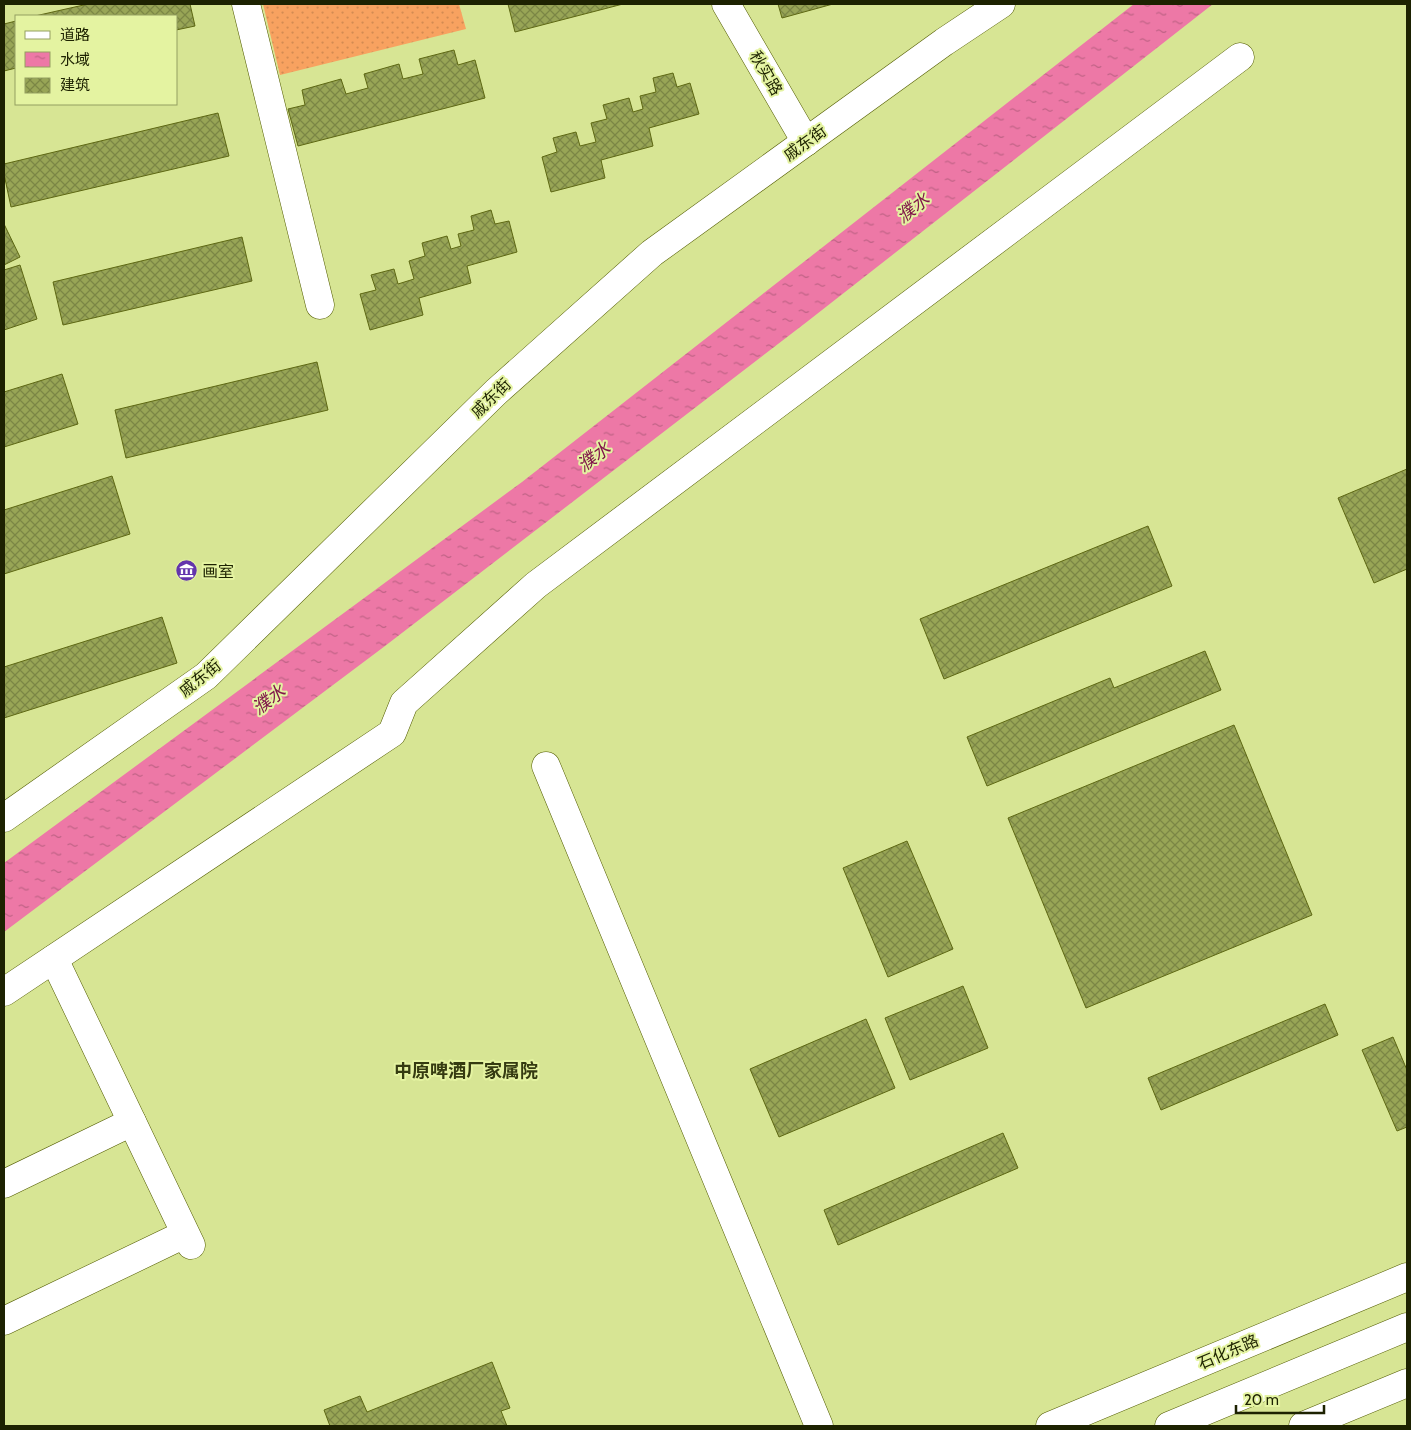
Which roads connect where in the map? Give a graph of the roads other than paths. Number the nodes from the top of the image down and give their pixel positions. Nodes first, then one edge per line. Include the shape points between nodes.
1 (246, 4) edge
2 (726, 4) edge
3 (1001, 4) edge
4 (1240, 56) dead end
5 (806, 142) junction
6 (320, 305) dead end
7 (546, 766) dead end
8 (4, 818) edge
9 (54, 959) junction
10 (4, 992) edge
11 (132, 1122) junction
12 (4, 1184) edge
13 (1407, 1277) edge
14 (4, 1321) edge
15 (1407, 1327) edge
16 (1407, 1383) edge
17 (819, 1426) edge
18 (1050, 1426) edge
19 (1169, 1426) edge
20 (1304, 1426) edge

1 - 6 street
2 - 5 street, 秋实路
3 - 5 street, 戚东街
4 - 9 street via 536,585 404,703 392,733
5 - 8 street, 戚东街 via 652,253 496,392 206,676
7 - 17 street
9 - 10 street
9 - 11 street
11 - 12 street
11 - 14 street via 188,1240
13 - 18 street, 石化东路
15 - 19 street
16 - 20 street

